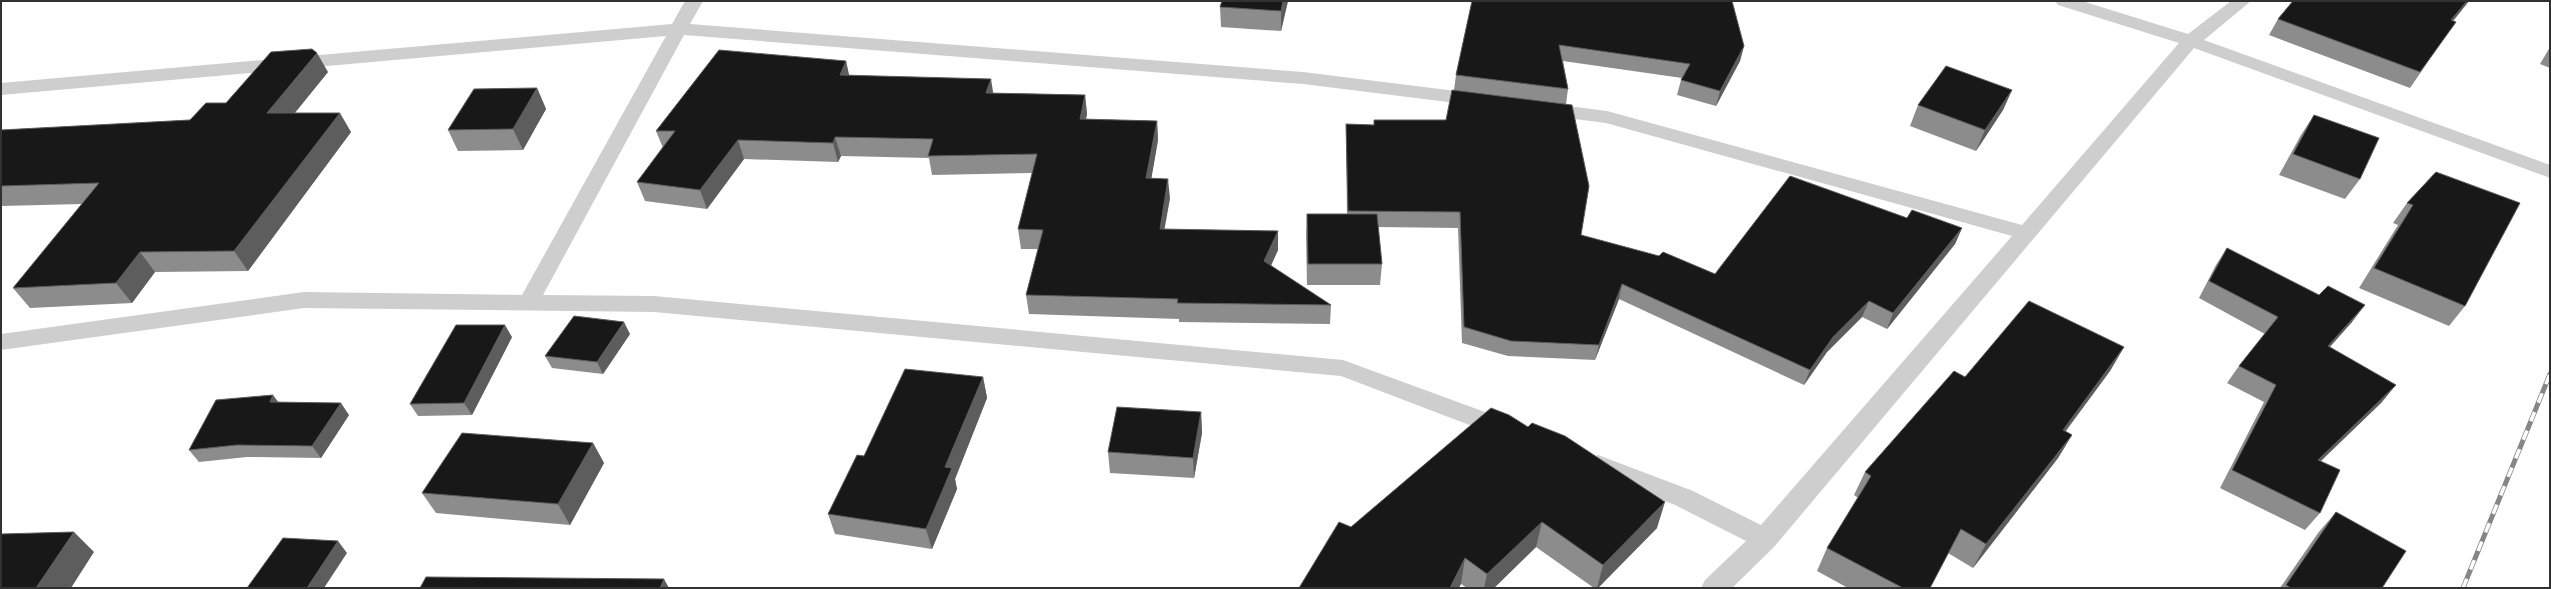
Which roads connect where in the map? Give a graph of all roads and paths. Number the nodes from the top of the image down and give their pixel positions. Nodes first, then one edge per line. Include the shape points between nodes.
1 (694, 1) edge
2 (2064, 1) edge
3 (2242, 1) edge
4 (680, 29) junction
5 (2191, 41) junction
6 (1, 89) edge
7 (1498, 103) edge
8 (1529, 107) edge
9 (2550, 172) edge
10 (2026, 233) junction
11 (528, 302) junction
12 (1, 342) edge
13 (1529, 439) edge
14 (1580, 459) edge
15 (1765, 539) junction
16 (1714, 588) edge

1 - 4 street
2 - 5 street
3 - 5 street
4 - 6 street
4 - 7 street via 1303,78
4 - 11 street
5 - 9 street
5 - 10 street
8 - 10 street via 1606,117
10 - 15 street
11 - 12 street via 304,300
11 - 13 street via 654,304 1343,368
14 - 15 street via 1684,498
15 - 16 street

